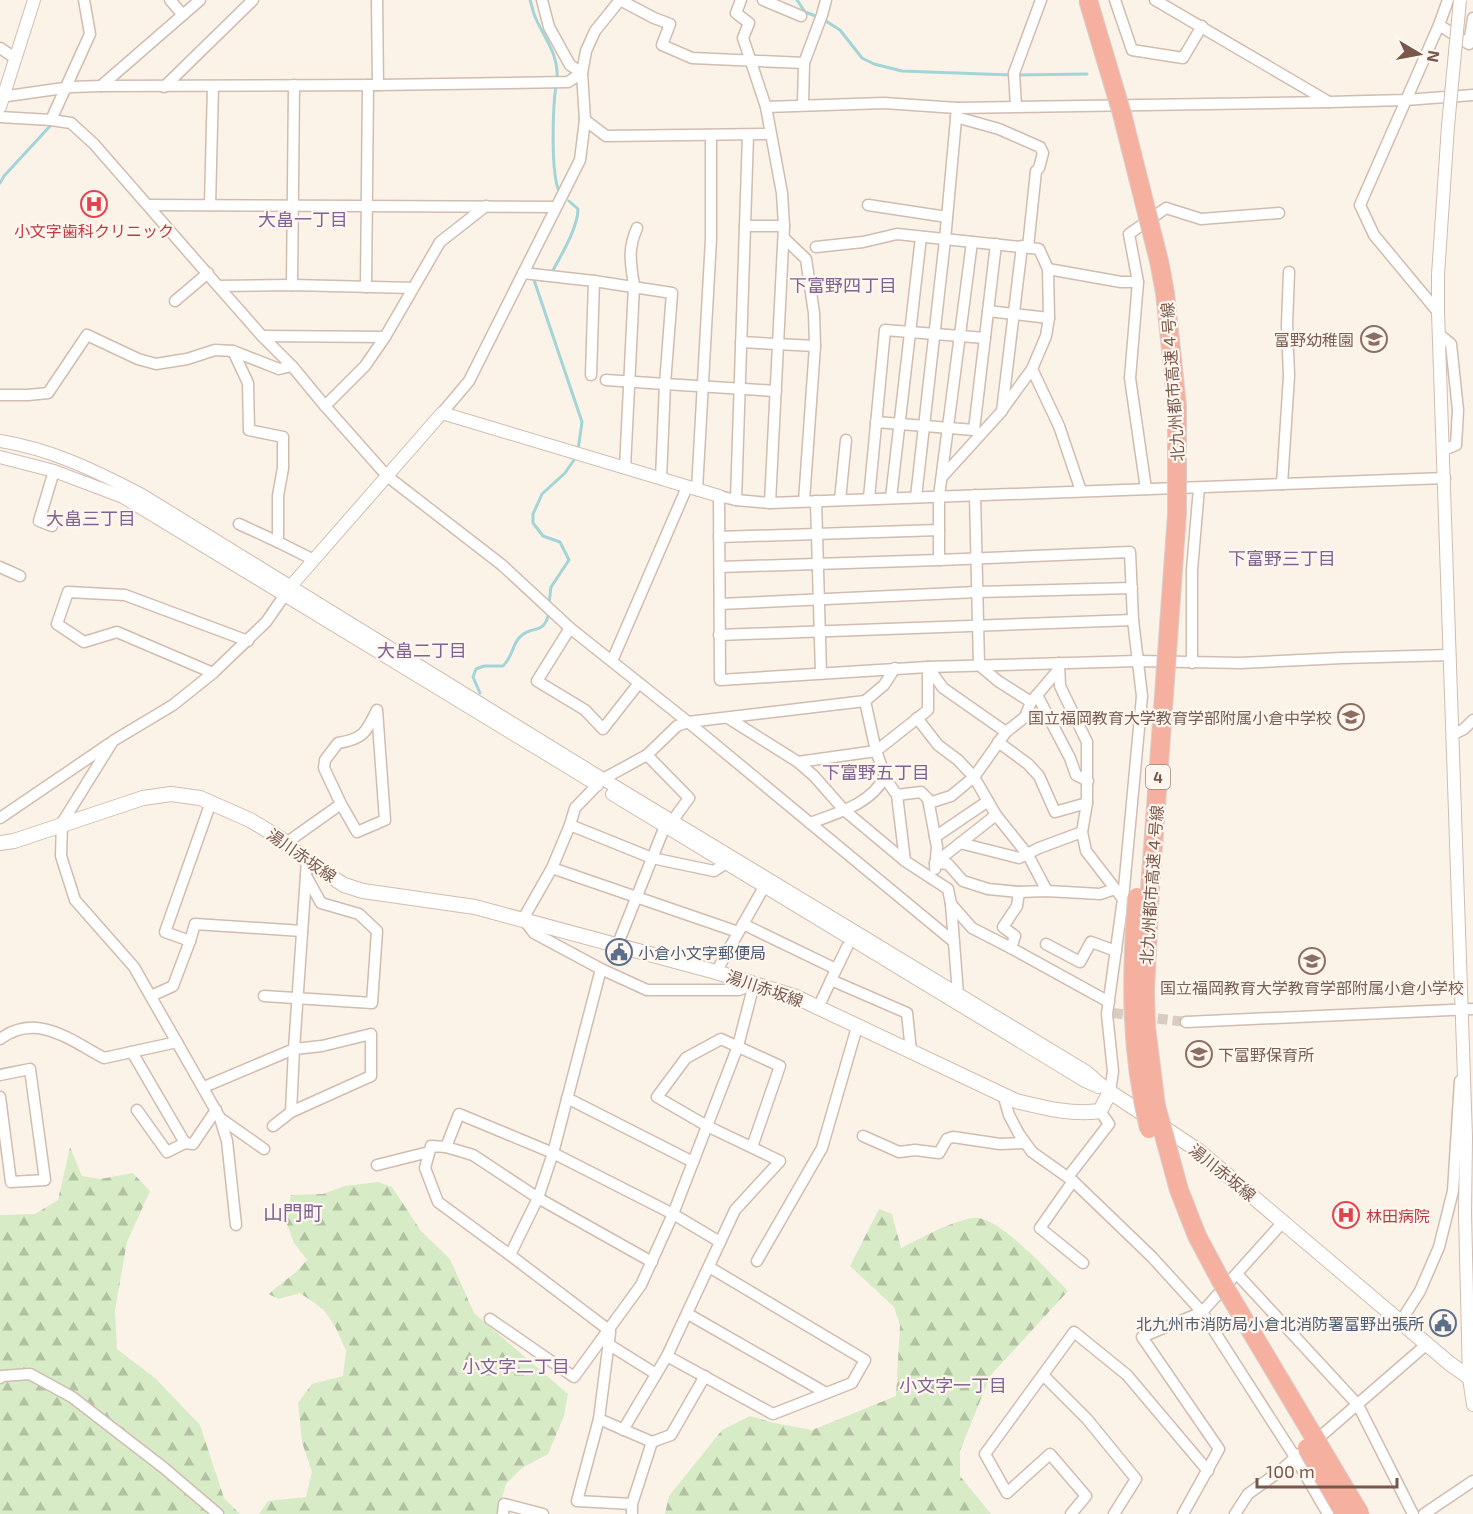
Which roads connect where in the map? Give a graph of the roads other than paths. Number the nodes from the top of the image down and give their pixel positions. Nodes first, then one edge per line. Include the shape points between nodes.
1 (34, 0) edge
2 (84, 0) edge
3 (170, 0) edge
4 (200, 0) edge
5 (253, 0) edge
6 (376, 0) edge
7 (542, 0) edge
8 (620, 0) edge
9 (741, 0) edge
10 (763, 0) edge
11 (826, 0) edge
12 (1041, 0) edge
13 (1078, 0) edge
14 (1088, 0) edge
15 (1115, 0) edge
16 (1155, 0) edge
17 (1448, 0) edge
18 (1460, 0) edge
19 (183, 15) junction
20 (801, 16) dead end
21 (1473, 18) edge
22 (1202, 26) junction
23 (1439, 26) junction
24 (0, 48) edge
25 (15, 58) junction
26 (752, 61) junction
27 (804, 63) junction
28 (582, 74) junction
29 (294, 85) junction
30 (373, 85) junction
31 (101, 86) junction
32 (213, 86) junction
33 (164, 87) junction
34 (68, 88) junction
35 (1473, 95) edge
36 (1405, 100) junction
37 (1, 101) edge
38 (1329, 102) junction
39 (804, 105) junction
40 (1016, 106) junction
41 (766, 108) junction
42 (957, 112) junction
43 (0, 117) edge
44 (54, 120) junction
45 (585, 120) junction
46 (770, 134) junction
47 (747, 135) junction
48 (711, 136) junction
49 (149, 205) junction
50 (210, 205) junction
51 (293, 205) junction
52 (868, 205) dead end
53 (486, 206) junction
54 (366, 207) junction
55 (556, 207) junction
56 (1279, 213) dead end
57 (947, 217) junction
58 (745, 225) junction
59 (784, 226) junction
60 (637, 228) dead end
61 (921, 237) junction
62 (784, 238) junction
63 (945, 240) junction
64 (972, 242) junction
65 (996, 244) junction
66 (1025, 247) junction
67 (816, 248) dead end
68 (1048, 269) junction
69 (1289, 272) dead end
70 (207, 273) junction
71 (523, 273) junction
72 (594, 280) junction
73 (1138, 282) junction
74 (292, 285) junction
75 (218, 286) junction
76 (634, 286) junction
77 (366, 287) junction
78 (413, 288) junction
79 (175, 301) dead end
80 (988, 310) junction
81 (1438, 312) junction
82 (1013, 314) junction
83 (1048, 318) junction
84 (910, 332) junction
85 (934, 334) junction
86 (262, 336) junction
87 (959, 336) junction
88 (385, 337) junction
89 (985, 338) junction
90 (741, 342) junction
91 (778, 344) junction
92 (815, 346) junction
93 (233, 351) junction
94 (292, 366) junction
95 (1032, 369) junction
96 (591, 375) dead end
97 (606, 380) dead end
98 (629, 381) junction
99 (665, 384) junction
100 (703, 386) junction
101 (739, 388) junction
102 (776, 391) junction
103 (0, 395) edge
104 (325, 406) junction
105 (1002, 411) junction
106 (442, 413) junction
107 (876, 422) junction
108 (900, 424) junction
109 (924, 426) junction
110 (949, 428) junction
111 (846, 440) dead end
112 (0, 441) edge
113 (0, 457) edge
114 (625, 468) junction
115 (54, 471) junction
116 (387, 476) junction
117 (942, 477) junction
118 (1445, 478) junction
119 (661, 479) junction
120 (1282, 484) junction
121 (692, 488) junction
122 (1199, 488) junction
123 (1146, 489) junction
124 (1082, 491) junction
125 (975, 495) junction
126 (719, 496) junction
127 (939, 496) junction
128 (916, 497) junction
129 (869, 498) junction
130 (891, 498) junction
131 (736, 500) junction
132 (840, 500) junction
133 (804, 501) junction
134 (816, 501) junction
135 (770, 503) junction
136 (239, 524) dead end
137 (52, 526) dead end
138 (939, 530) junction
139 (817, 534) junction
140 (719, 537) junction
141 (278, 542) junction
142 (976, 559) junction
143 (314, 560) junction
144 (939, 560) junction
145 (818, 564) junction
146 (0, 567) edge
147 (720, 567) junction
148 (20, 576) dead end
149 (1132, 588) junction
150 (288, 590) junction
151 (977, 592) junction
152 (819, 599) junction
153 (720, 604) junction
154 (1133, 620) junction
155 (978, 625) junction
156 (570, 628) junction
157 (820, 631) junction
158 (719, 635) junction
159 (248, 641) junction
160 (1450, 656) junction
161 (612, 661) junction
162 (1138, 661) junction
163 (1192, 663) junction
164 (979, 665) junction
165 (1059, 666) junction
166 (928, 667) junction
167 (895, 668) junction
168 (213, 673) junction
169 (821, 673) junction
170 (639, 683) junction
171 (1034, 699) junction
172 (865, 700) junction
173 (728, 718) junction
174 (917, 718) junction
175 (1473, 720) edge
176 (688, 722) junction
177 (1006, 732) junction
178 (1454, 734) junction
179 (113, 741) junction
180 (998, 742) junction
181 (876, 751) junction
182 (647, 755) junction
183 (798, 762) junction
184 (885, 776) junction
185 (974, 777) junction
186 (1088, 781) junction
187 (600, 782) junction
188 (897, 795) junction
189 (988, 801) junction
190 (211, 802) junction
191 (929, 803) junction
192 (1087, 803) junction
193 (341, 804) junction
194 (844, 810) junction
195 (996, 815) junction
196 (0, 818) edge
197 (669, 821) junction
198 (62, 823) junction
199 (810, 823) junction
200 (570, 825) junction
201 (1082, 832) junction
202 (935, 837) junction
203 (0, 843) edge
204 (286, 843) junction
205 (960, 843) junction
206 (1028, 855) junction
207 (652, 858) junction
208 (308, 861) junction
209 (905, 861) junction
210 (726, 863) junction
211 (935, 863) junction
212 (552, 868) junction
213 (306, 876) junction
214 (934, 878) junction
215 (767, 883) junction
216 (1115, 889) junction
217 (1047, 891) junction
218 (1019, 892) junction
219 (637, 897) junction
220 (1123, 899) junction
221 (951, 904) junction
222 (524, 919) junction
223 (741, 928) junction
224 (302, 931) junction
225 (190, 941) junction
226 (954, 942) junction
227 (1046, 944) dead end
228 (617, 945) junction
229 (847, 947) dead end
230 (1011, 948) junction
231 (1116, 951) junction
232 (601, 969) junction
233 (836, 969) junction
234 (716, 972) junction
235 (831, 980) junction
236 (754, 984) junction
237 (958, 994) junction
238 (151, 996) junction
239 (264, 996) dead end
240 (297, 998) junction
241 (818, 1008) junction
242 (1109, 1010) junction
243 (1467, 1010) edge
244 (1186, 1022) tunnel mouth
245 (857, 1027) junction
246 (0, 1039) edge
247 (177, 1042) junction
248 (738, 1046) junction
249 (294, 1048) junction
250 (1463, 1050) junction
251 (911, 1051) junction
252 (132, 1052) junction
253 (0, 1075) edge
254 (204, 1087) junction
255 (1110, 1092) junction
256 (1004, 1094) junction
257 (0, 1097) edge
258 (567, 1098) junction
259 (137, 1110) dead end
260 (1100, 1111) junction
261 (291, 1112) junction
262 (218, 1114) junction
263 (273, 1126) dead end
264 (707, 1126) junction
265 (863, 1136) dead end
266 (1470, 1138) edge
267 (185, 1143) junction
268 (1025, 1143) junction
269 (752, 1147) junction
270 (446, 1148) junction
271 (264, 1149) dead end
272 (429, 1152) junction
273 (553, 1152) junction
274 (693, 1162) junction
275 (377, 1165) dead end
276 (1070, 1179) junction
277 (1473, 1197) edge
278 (538, 1198) junction
279 (1449, 1209) junction
280 (673, 1214) junction
281 (1465, 1214) junction
282 (1284, 1221) junction
283 (236, 1225) dead end
284 (720, 1242) junction
285 (510, 1256) junction
286 (757, 1261) dead end
287 (652, 1262) junction
288 (1083, 1263) dead end
289 (710, 1267) junction
290 (1238, 1275) junction
291 (1202, 1312) junction
292 (688, 1314) junction
293 (490, 1319) dead end
294 (1401, 1321) junction
295 (610, 1331) junction
296 (608, 1344) junction
297 (1427, 1344) junction
298 (668, 1356) junction
299 (656, 1374) junction
300 (1043, 1375) junction
301 (705, 1376) junction
302 (0, 1378) edge
303 (1471, 1379) edge
304 (826, 1393) junction
305 (1358, 1405) junction
306 (1473, 1405) edge
307 (599, 1419) junction
308 (623, 1430) junction
309 (652, 1442) junction
310 (1295, 1457) junction
311 (1208, 1471) junction
312 (1473, 1480) edge
313 (632, 1509) edge
314 (218, 1514) edge
315 (503, 1514) edge
316 (543, 1514) edge
317 (1071, 1514) edge
318 (1114, 1514) edge
319 (1183, 1514) edge
320 (1235, 1514) edge
321 (1328, 1514) edge
322 (1345, 1514) edge
323 (1360, 1514) edge
324 (1413, 1514) edge
325 (1424, 1514) edge

1 - 25 street
2 - 34 street via 90,34
3 - 19 street
4 - 19 street
5 - 33 street
6 - 30 street
7 - 28 street via 549,27 570,65
8 - 26 street via 670,24 662,45 692,58
8 - 28 street via 595,31
9 - 26 street via 736,13 749,23 743,38
10 - 20 street
11 - 27 street
12 - 40 street via 1014,77
13 - 322 highway, 北九州都市高速４号線 / 4, bridge via 1148,263 1164,407 1164,537 1132,990 1138,1078 1154,1151 1187,1241
14 - 323 highway, 北九州都市高速４号線 / 4, bridge via 1122,114 1166,293 1176,406 1177,514 1145,990 1156,1106 1179,1191 1197,1236
15 - 22 street via 1132,50 1183,58
16 - 22 street
17 - 23 street
18 - 81 street, bridge via 1448,126
19 - 31 street
21 - 23 street via 1469,44
22 - 38 street
23 - 36 street
24 - 25 street
25 - 37 street
26 - 27 street
26 - 41 street
27 - 39 street
28 - 30 street via 568,82
28 - 45 street
29 - 30 street
29 - 32 street
29 - 51 street
30 - 54 street
31 - 33 street
31 - 34 street
32 - 33 street
32 - 50 street
34 - 37 street
34 - 44 street
35 - 36 street
36 - 38 street
36 - 81 street via 1360,205 1374,236
38 - 40 street
39 - 41 street
39 - 42 street via 884,103
40 - 42 street
41 - 46 street
42 - 57 street
42 - 66 street via 1040,147 1044,153 1036,171
43 - 44 street
44 - 49 street via 71,123
45 - 48 street via 606,136
45 - 55 street via 580,160
46 - 47 street
46 - 59 street
47 - 48 street
47 - 58 street
48 - 100 street via 711,239
49 - 50 street
49 - 70 street
50 - 51 street
51 - 54 street
51 - 74 street
52 - 57 street
53 - 54 street
53 - 55 street
53 - 78 street via 440,242
54 - 77 street
55 - 71 street
56 - 73 street via 1201,219 1166,208 1129,234
57 - 63 street
58 - 59 street
58 - 90 street
59 - 62 street
60 - 76 street via 630,244
61 - 63 street
61 - 67 street via 897,234
61 - 84 street
62 - 91 street
62 - 92 street via 806,259
63 - 64 street
63 - 85 street
64 - 65 street
64 - 87 street
65 - 66 street
65 - 80 street
66 - 68 street via 1039,249
66 - 82 street
68 - 73 street
68 - 83 street
69 - 120 street via 1289,376
70 - 75 street
70 - 79 street
71 - 72 street
71 - 106 street via 470,381
72 - 76 street
72 - 96 street
73 - 123 street via 1130,378
74 - 75 street
74 - 77 street
75 - 86 street
76 - 98 street
76 - 99 street via 672,293
77 - 78 street
78 - 88 street
80 - 82 street
80 - 89 street
81 - 118 street
82 - 83 street
82 - 105 street
83 - 95 street via 1046,336
84 - 85 street
84 - 107 street via 885,330
84 - 108 street
85 - 87 street
85 - 109 street
86 - 88 street
86 - 94 street
87 - 89 street
87 - 110 street
88 - 104 street via 365,366
89 - 110 street via 974,430
90 - 91 street
90 - 101 street
91 - 92 street
91 - 102 street
92 - 133 street
93 - 94 street via 279,369
93 - 103 street via 215,350 156,364 87,335 48,393
93 - 141 street via 248,382 249,430 283,437
94 - 104 street
95 - 105 street
95 - 124 street via 1059,426
97 - 98 street
98 - 99 street
98 - 114 street
99 - 100 street
99 - 119 street
100 - 101 street
100 - 121 street
101 - 102 street
101 - 131 street
102 - 135 street
104 - 116 street
105 - 117 street
106 - 114 street
106 - 116 street
107 - 108 street
107 - 129 street
108 - 109 street
108 - 130 street
109 - 110 street
109 - 128 street
110 - 117 street
111 - 132 street
112 - 150 street via 22,444 96,471 151,500
113 - 115 street
114 - 119 street
115 - 137 street via 39,521
115 - 150 street via 123,497
116 - 143 street
116 - 156 street via 502,564
117 - 127 street
118 - 120 street
118 - 160 street
119 - 121 street
120 - 122 street
121 - 126 street
121 - 161 street
122 - 123 street
122 - 163 street via 1192,570
123 - 124 street
124 - 125 street
125 - 127 street
125 - 142 street
126 - 131 street
126 - 140 street
127 - 128 street
127 - 138 street
128 - 130 street
129 - 130 street
129 - 132 street
131 - 135 street
132 - 134 street
133 - 134 street
133 - 135 street
134 - 139 street
136 - 141 street
138 - 139 street
138 - 144 street
139 - 140 street
139 - 145 street
140 - 147 street
141 - 143 street
142 - 144 street
142 - 149 street via 1130,552
142 - 151 street
143 - 150 street
144 - 145 street
145 - 147 street
145 - 152 street
146 - 148 street
147 - 153 street
149 - 151 street
149 - 154 street
150 - 159 street
150 - 187 street
151 - 152 street
151 - 155 street
152 - 153 street
152 - 157 street
153 - 158 street
154 - 155 street
154 - 162 street
155 - 157 street
155 - 164 street
156 - 161 street
156 - 170 street via 537,681 585,710 603,729
157 - 158 street
157 - 169 street
158 - 169 street via 720,680
159 - 168 street
159 - 168 street via 125,595 68,592 57,624 84,642 117,632
160 - 163 street
160 - 178 street
161 - 170 street
162 - 163 street
162 - 165 street
162 - 220 street via 1142,696
164 - 165 street
164 - 166 street
164 - 171 street via 998,681
165 - 171 street
165 - 186 street via 1060,686 1087,742
166 - 167 street
166 - 174 street via 928,710
166 - 177 street via 943,688
167 - 169 street
167 - 172 street via 884,685
168 - 179 street via 173,705
170 - 176 street
171 - 177 street via 1025,717
171 - 186 street via 1070,758 1076,776
172 - 173 street
172 - 181 street
173 - 176 street
173 - 183 street
174 - 181 street
174 - 185 street via 938,745
175 - 178 street
176 - 182 street via 677,726
176 - 199 street
177 - 180 street
178 - 243 street
179 - 196 street
179 - 198 street
180 - 185 street
180 - 192 street via 1039,776 1055,812
181 - 183 street
181 - 184 street
182 - 187 street
182 - 197 street via 689,798
183 - 194 street
184 - 188 street
184 - 194 street via 867,798
185 - 189 street
185 - 191 street via 951,796
186 - 192 street
187 - 197 street
187 - 200 street via 575,808
188 - 191 street via 921,792
188 - 209 street
189 - 195 street
189 - 202 street
190 - 198 main road, 湯川赤坂線 via 171,794 143,798
190 - 204 main road, 湯川赤坂線 via 250,819
190 - 225 street via 165,932
191 - 202 street
192 - 201 street
193 - 193 street via 357,832 385,820 377,710 366,732 354,741 338,743 325,760 324,768
193 - 204 street
194 - 199 street
194 - 209 street
195 - 205 street
195 - 206 street
197 - 207 street
197 - 210 street
197 - 215 street
198 - 203 main road, 湯川赤坂線
198 - 238 street via 61,856 75,900 134,967
199 - 226 street
200 - 207 street
200 - 212 street
201 - 206 street
201 - 216 street via 1086,851
202 - 211 street
204 - 208 main road, 湯川赤坂線
205 - 206 street via 1019,858
205 - 211 street
206 - 217 street
207 - 210 street via 714,871
207 - 219 street
208 - 213 street
208 - 222 main road, 湯川赤坂線 via 344,885 363,891 474,907
209 - 214 street
210 - 215 street
211 - 214 street
211 - 218 street via 948,864 963,881 988,889
212 - 219 street
212 - 222 street
213 - 224 street
213 - 240 street via 321,903 359,914 376,931 372,1003
214 - 221 street via 948,889
215 - 223 street
215 - 237 street
215 - 255 street via 1084,1081
216 - 217 street via 1100,894
216 - 220 street
217 - 218 street
218 - 230 street via 1017,906 1003,927 1015,936
219 - 223 street
219 - 228 street
220 - 231 street
221 - 226 street
221 - 230 street via 972,928
222 - 228 main road, 湯川赤坂線
222 - 232 street via 534,933
223 - 233 street
223 - 234 street
224 - 225 street via 195,924
224 - 240 street
225 - 238 street via 173,986
226 - 237 street
227 - 231 street via 1080,962 1091,942
228 - 234 main road, 湯川赤坂線
229 - 233 street
230 - 242 street
231 - 242 street
232 - 236 street via 647,990 739,990
232 - 258 street
233 - 235 street
234 - 236 main road, 湯川赤坂線
235 - 241 street
235 - 251 street via 907,1013
236 - 241 main road, 湯川赤坂線
236 - 248 street
237 - 255 street via 1087,1072
238 - 247 street
239 - 240 street
240 - 249 street
241 - 245 main road, 湯川赤坂線
242 - 255 street via 1113,1071
243 - 244 street
243 - 250 street
245 - 251 main road, 湯川赤坂線
245 - 286 street via 822,1148
246 - 252 street via 11,1031 35,1026 52,1030 104,1058
247 - 252 street
247 - 254 street
248 - 264 street
248 - 264 street via 721,1039 686,1058 657,1097
248 - 269 street via 780,1066
249 - 254 street
249 - 261 street
249 - 261 street via 322,1046 370,1034 371,1076
250 - 266 street
250 - 279 street via 1455,1183
251 - 256 main road, 湯川赤坂線
252 - 267 street
253 - 257 street via 30,1069 45,1180 11,1182
254 - 262 street
255 - 260 main road
255 - 282 main road, 湯川赤坂線 via 1199,1151
256 - 260 main road, 湯川赤坂線 via 1050,1110
256 - 268 street via 1009,1115
258 - 273 street
258 - 274 street
259 - 267 street via 167,1152
260 - 276 street via 1109,1124
261 - 263 street
262 - 267 street via 193,1144
262 - 271 street
262 - 283 street via 227,1141
264 - 269 street
264 - 274 street
265 - 268 street via 899,1152 939,1153 947,1139 953,1137 1000,1144
266 - 277 street
266 - 281 street
268 - 276 street
269 - 284 street via 780,1161 735,1210
270 - 272 street via 431,1146
270 - 273 street via 459,1114
270 - 278 street via 473,1155
272 - 275 street
272 - 285 street via 425,1168 438,1202
273 - 278 street
273 - 280 street
274 - 280 street
276 - 288 street via 1040,1228
276 - 291 street via 1152,1257
278 - 285 street
278 - 287 street
279 - 281 street via 1459,1206
279 - 294 street via 1430,1268
280 - 284 street
280 - 287 street
281 - 303 street
282 - 290 street
282 - 294 main road, 湯川赤坂線
284 - 289 street
285 - 295 street
287 - 295 street
289 - 292 street
289 - 304 street via 865,1360 852,1383
290 - 291 street
290 - 305 street
291 - 310 street
291 - 311 street via 1142,1337 1220,1449
292 - 298 street
292 - 304 street
293 - 295 street via 574,1377
294 - 297 main road, 湯川赤坂線
295 - 296 street
296 - 299 street
296 - 307 street
297 - 303 main road, 湯川赤坂線
297 - 305 street
298 - 299 street
298 - 301 street
299 - 308 street
300 - 311 street via 1074,1332 1127,1375
300 - 317 street via 985,1454 1007,1493 1050,1454 1086,1496
300 - 318 street via 1087,1419 1136,1479
301 - 304 street via 773,1414
301 - 309 street via 671,1435
302 - 314 street via 30,1374 72,1397
303 - 306 street
305 - 310 street
305 - 324 street
307 - 308 street
307 - 313 street via 577,1501
308 - 309 street
309 - 313 street
310 - 320 street via 1248,1494
310 - 321 street
311 - 319 street
312 - 325 street
315 - 316 street via 504,1504

